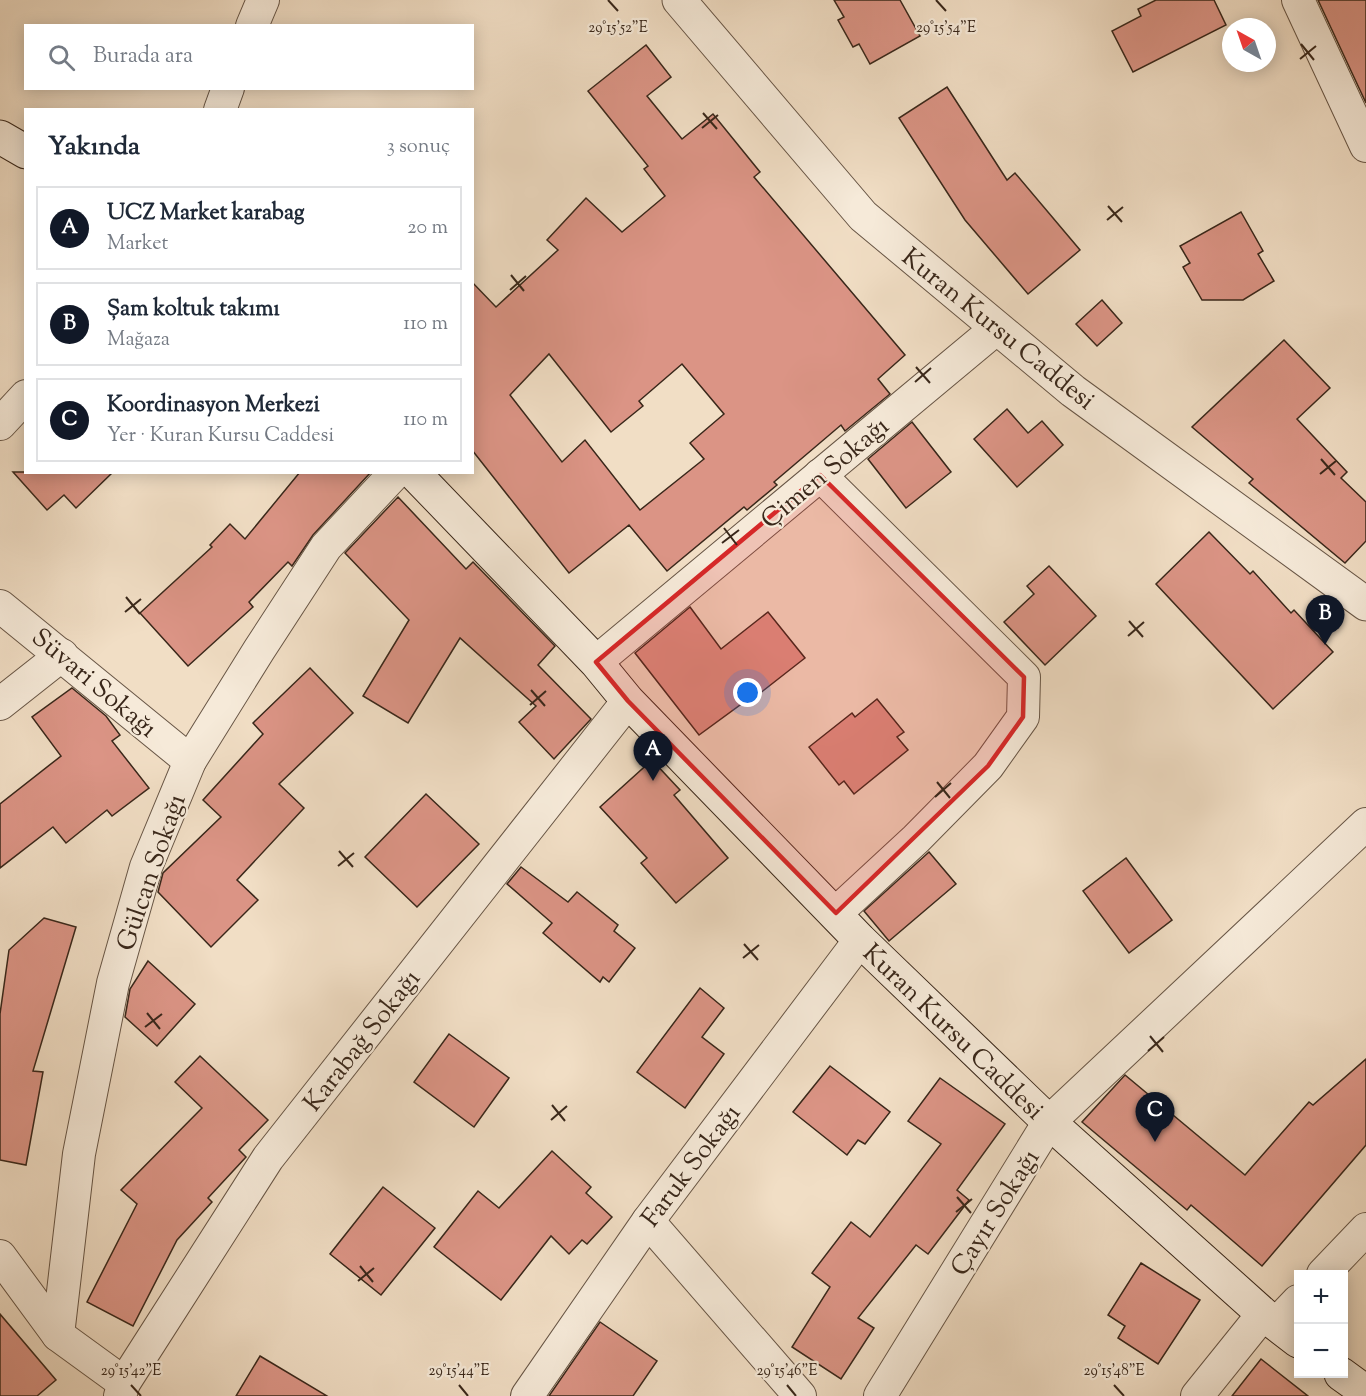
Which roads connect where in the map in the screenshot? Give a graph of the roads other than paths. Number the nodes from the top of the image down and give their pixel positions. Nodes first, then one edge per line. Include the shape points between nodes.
1 (679, 0) edge
2 (1298, 0) edge
3 (227, 90) edge
4 (221, 108) edge
5 (0, 137) edge
6 (1366, 146) edge
7 (24, 151) edge
8 (997, 328) junction
9 (24, 398) edge
10 (0, 424) edge
11 (394, 474) edge
12 (415, 474) edge
13 (820, 475) junction
14 (1366, 604) edge
15 (0, 606) edge
16 (62, 655) junction
17 (596, 662) junction
18 (628, 701) junction
19 (0, 704) edge
20 (189, 761) junction
21 (1366, 824) edge
22 (836, 913) junction
23 (860, 940) junction
24 (1049, 1122) junction
25 (648, 1221) junction
26 (1366, 1229) edge
27 (0, 1256) edge
28 (1328, 1270) edge
29 (1294, 1308) edge
30 (1279, 1327) edge
31 (58, 1335) junction
32 (1347, 1378) edge
33 (122, 1389) edge
34 (1366, 1392) edge
35 (527, 1396) edge
36 (800, 1396) edge
37 (880, 1396) edge
38 (1197, 1396) edge

1 - 8 main road, Kuran Kursu Caddesi via 863,216
2 - 6 street
3 - 4 street
5 - 7 main road
8 - 13 street, Çimen Sokağı
8 - 14 main road, Kuran Kursu Caddesi via 1073,391
9 - 10 street
11 - 20 street, Gülcan Sokağı via 326,547
12 - 17 main road, Kuran Kursu Caddesi
13 - 17 street, Çimen Sokağı
13 - 22 street via 1024,677 1023,717 988,766
15 - 16 street, Süvari Sokağı
16 - 19 street
16 - 20 street, Süvari Sokağı
17 - 18 main road, Kuran Kursu Caddesi
18 - 22 main road, Kuran Kursu Caddesi
18 - 33 street, Karabağ Sokağı via 268,1158
20 - 31 street, Gülcan Sokağı via 146,867 112,983 79,1154
21 - 24 street, Çayır Sokağı
22 - 23 main road, Kuran Kursu Caddesi
23 - 24 main road, Kuran Kursu Caddesi
23 - 25 street, Faruk Sokağı
24 - 30 main road, Kuran Kursu Caddesi
24 - 37 street, Çayır Sokağı
25 - 35 street, Faruk Sokağı
25 - 36 street
26 - 28 street
27 - 31 street
29 - 30 street
30 - 38 street
31 - 33 street
32 - 34 main road

